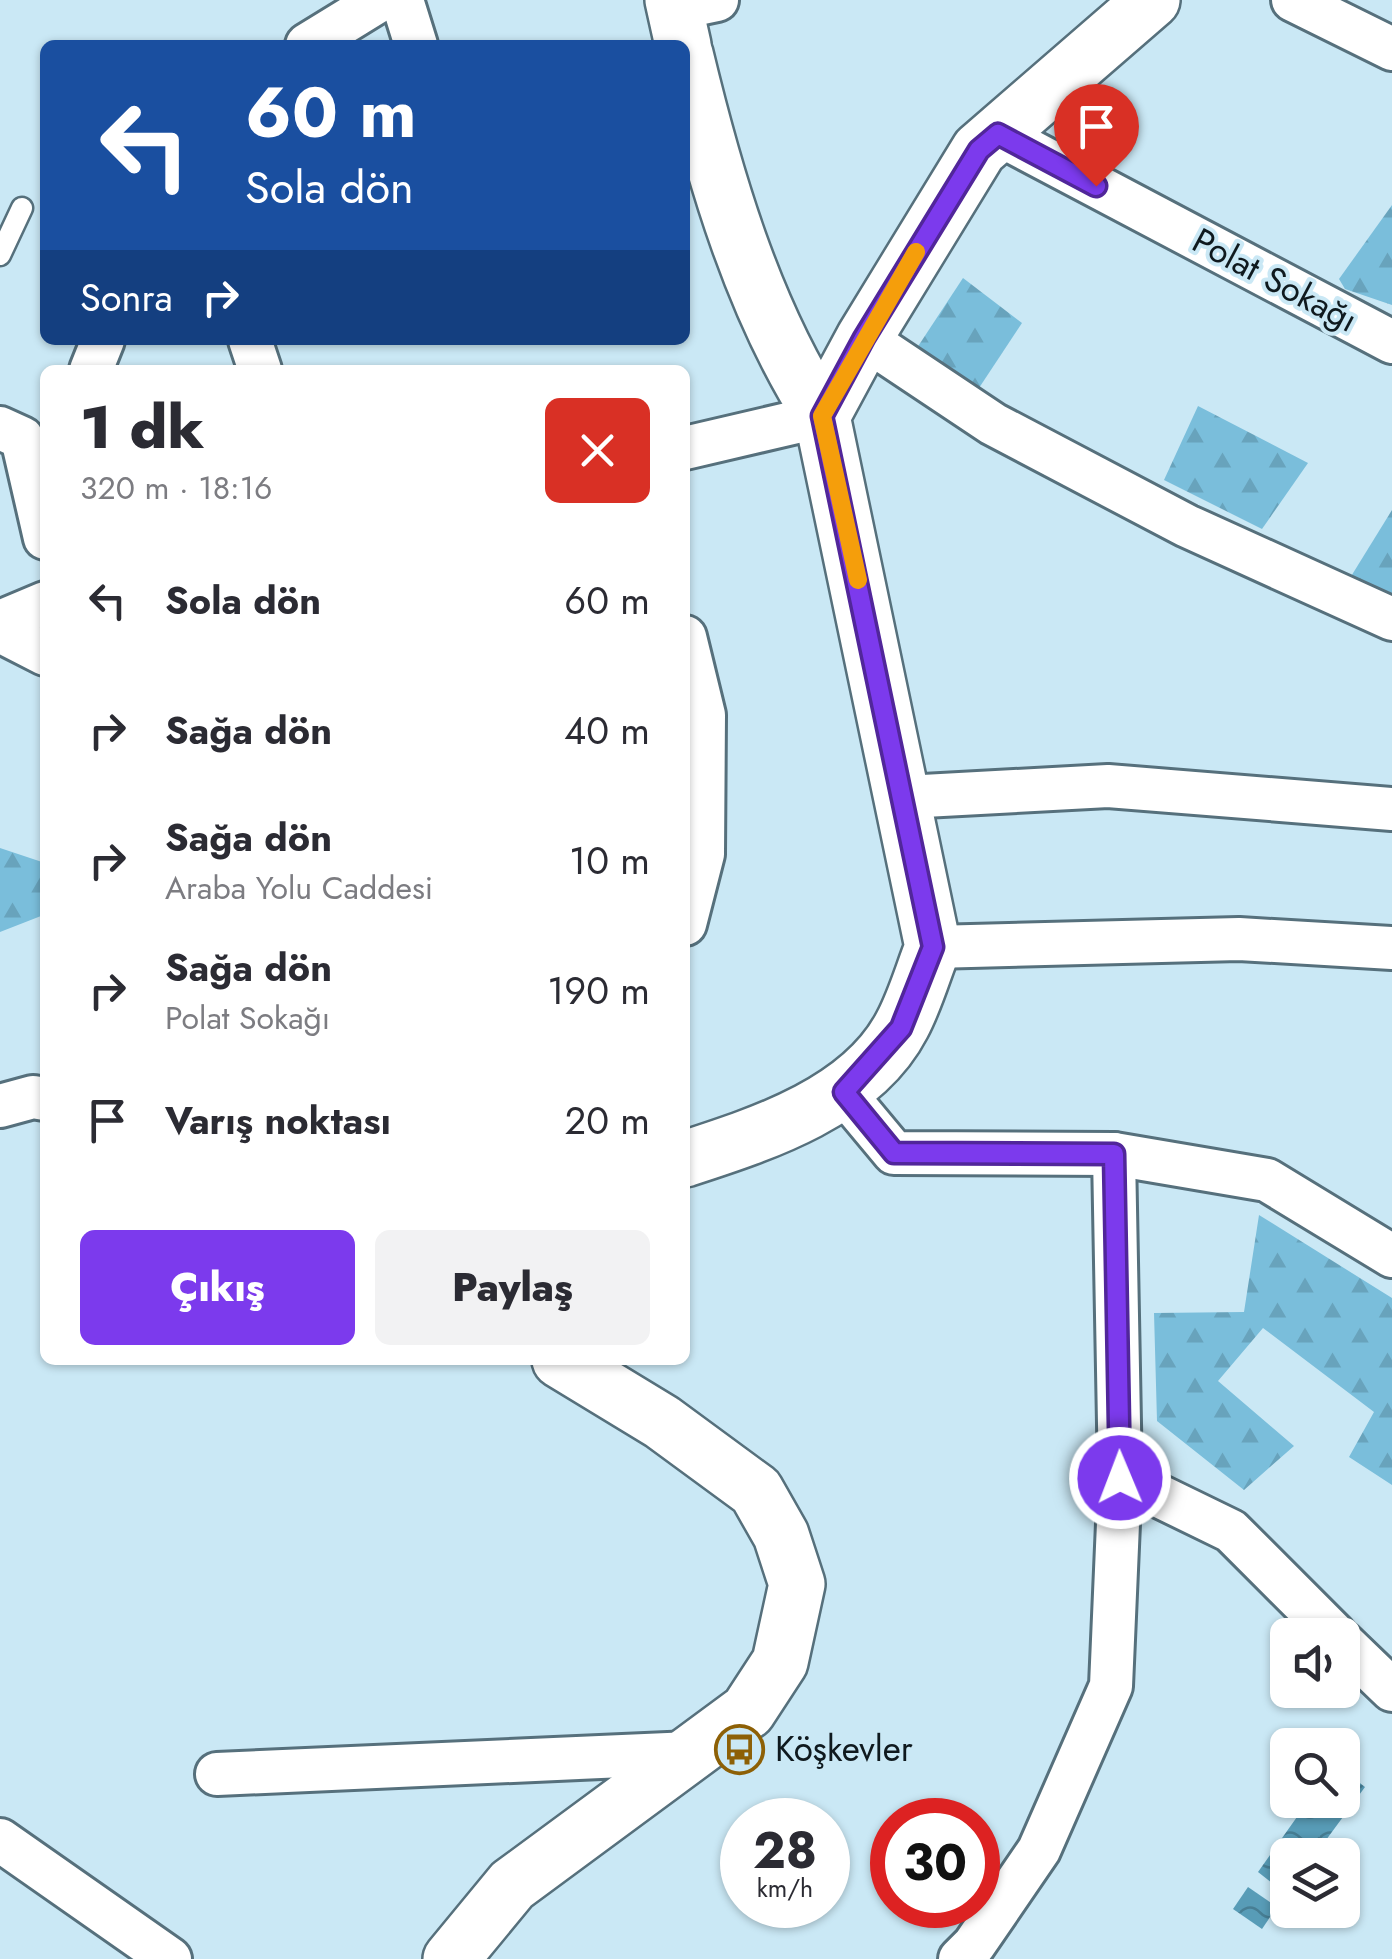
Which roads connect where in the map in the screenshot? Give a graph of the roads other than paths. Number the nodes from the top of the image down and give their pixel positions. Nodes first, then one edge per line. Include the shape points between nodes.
1 (380, 0) edge
2 (402, 0) edge
3 (1152, 0) edge
4 (1293, 0) edge
5 (686, 22) edge
6 (316, 40) edge
7 (414, 40) edge
8 (1392, 49) edge
9 (998, 134) junction
10 (22, 208) dead end
11 (0, 255) edge
12 (864, 338) junction
13 (1392, 342) edge
14 (822, 416) junction
15 (22, 432) edge
16 (690, 447) edge
17 (40, 515) edge
18 (40, 605) edge
19 (1392, 620) edge
20 (0, 622) edge
21 (0, 630) edge
22 (40, 651) edge
23 (690, 658) edge
24 (904, 797) junction
25 (1392, 809) edge
26 (690, 905) edge
27 (933, 947) junction
28 (1392, 948) edge
29 (844, 1092) junction
30 (40, 1098) edge
31 (0, 1106) edge
32 (1114, 1154) junction
33 (690, 1157) edge
34 (1392, 1256) edge
35 (568, 1365) edge
36 (1120, 1478) junction
37 (1318, 1618) edge
38 (1360, 1659) edge
39 (1392, 1690) edge
40 (692, 1753) junction
41 (217, 1774) dead end
42 (0, 1840) edge
43 (967, 1952) edge
44 (170, 1959) edge
45 (451, 1959) edge

1 - 6 street
2 - 7 street
3 - 9 street
4 - 8 street
5 - 14 street via 748,264 785,359
9 - 12 street via 979,150
9 - 13 street, Polat Sokağı
10 - 11 lane
12 - 14 street
12 - 19 street via 992,424 1187,526
14 - 16 street
14 - 24 street
15 - 17 street
18 - 20 street
21 - 22 street
23 - 26 street via 704,735 703,854
24 - 25 street via 1108,786
24 - 27 street
27 - 28 street via 1239,939
27 - 29 street via 901,1028
29 - 32 street via 894,1153
29 - 33 street via 757,1135
30 - 31 street
32 - 34 street via 1267,1180
32 - 36 street
35 - 40 street via 756,1491 781,1535 797,1584 780,1662 748,1711
36 - 37 street via 1231,1531
36 - 43 street via 1111,1686 1040,1850
38 - 39 street
40 - 41 street
40 - 45 street via 512,1885
42 - 44 street

